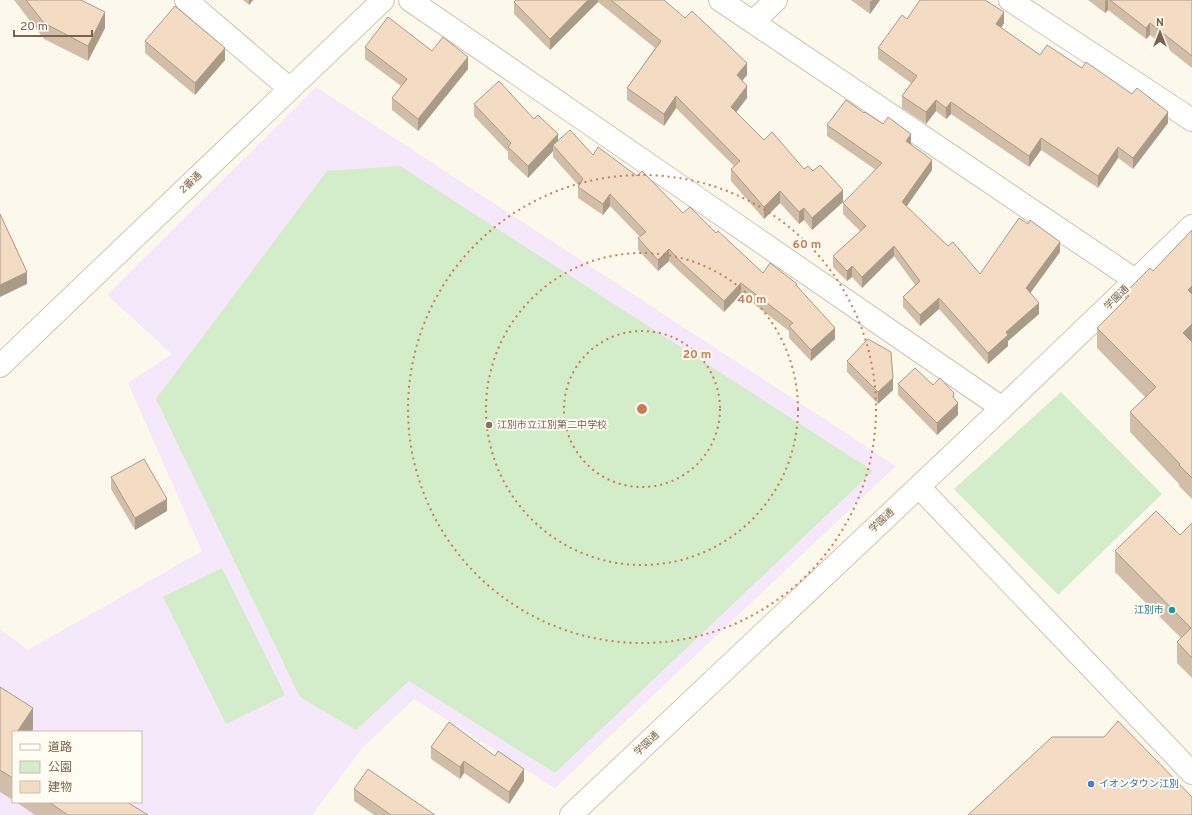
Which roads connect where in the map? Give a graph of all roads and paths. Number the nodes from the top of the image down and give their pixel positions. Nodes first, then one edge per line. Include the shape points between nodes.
1 (186, 0) edge
2 (383, 0) edge
3 (410, 0) edge
4 (720, 0) edge
5 (776, 0) edge
6 (1010, 0) edge
7 (753, 22) junction
8 (290, 89) junction
9 (1192, 120) edge
10 (1192, 226) edge
11 (1135, 280) junction
12 (0, 366) edge
13 (1002, 408) junction
14 (919, 487) junction
15 (1192, 773) edge
16 (571, 815) edge

1 - 8 street
2 - 8 street, 2番通
3 - 13 street
4 - 7 street
5 - 7 street
6 - 9 street
7 - 11 street
8 - 12 street, 2番通
10 - 11 street, 学園通
11 - 13 street, 学園通
13 - 14 street, 学園通
14 - 15 street
14 - 16 street, 学園通

